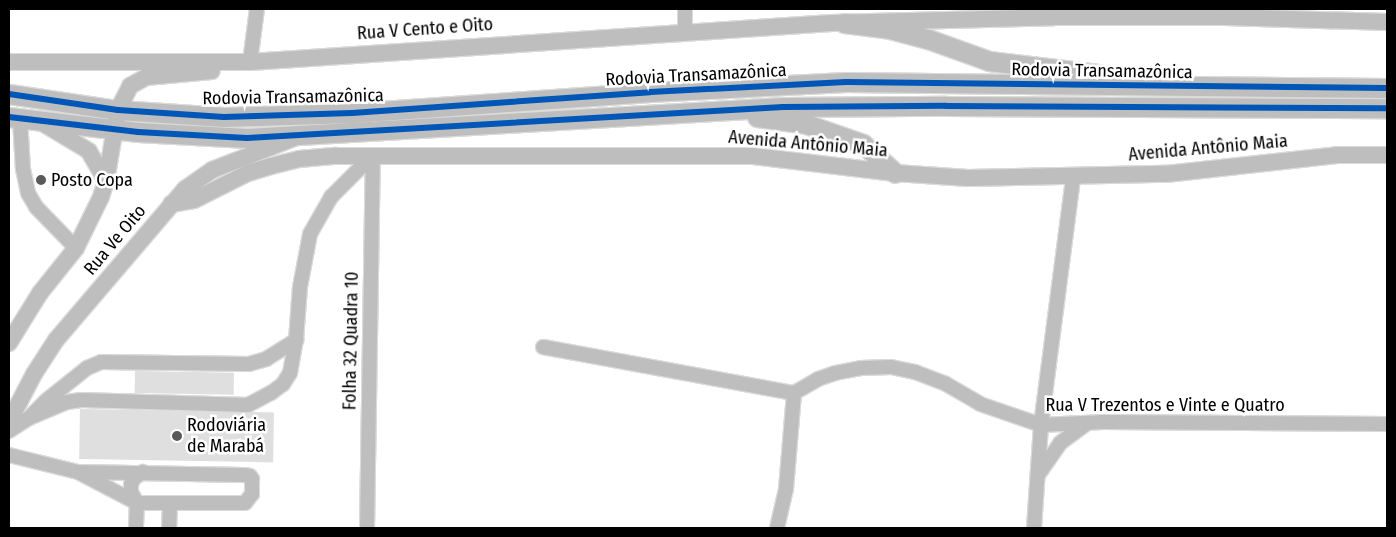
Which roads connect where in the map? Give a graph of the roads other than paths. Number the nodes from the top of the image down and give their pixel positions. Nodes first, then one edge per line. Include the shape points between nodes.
1 (257, 9) edge
2 (685, 9) edge
3 (1054, 13) edge
4 (1370, 14) edge
5 (1387, 22) edge
6 (844, 23) junction
7 (685, 32) junction
8 (9, 62) edge
9 (250, 62) junction
10 (1136, 87) junction
11 (1387, 88) edge
12 (9, 94) edge
13 (1387, 108) edge
14 (118, 110) junction
15 (698, 112) junction
16 (22, 119) edge
17 (116, 130) junction
18 (298, 136) junction
19 (373, 155) junction
20 (1387, 155) edge
21 (895, 173) junction
22 (1073, 177) junction
23 (106, 181) junction
24 (171, 204) junction
25 (76, 248) junction
26 (296, 340) junction
27 (9, 342) edge
28 (543, 348) dead end
29 (794, 394) junction
30 (29, 418) junction
31 (9, 422) edge
32 (1086, 424) junction
33 (1387, 424) edge
34 (1041, 425) junction
35 (9, 431) edge
36 (9, 455) edge
37 (78, 472) junction
38 (143, 472) junction
39 (1038, 476) junction
40 (137, 503) junction
41 (170, 503) junction
42 (136, 528) edge
43 (168, 528) edge
44 (367, 528) edge
45 (777, 528) edge
46 (1034, 528) edge

1 - 9 street
2 - 7 street
3 - 4 main road, Rua V Cento e Oito
3 - 6 main road, Rua V Cento e Oito
4 - 5 main road, Rua V Cento e Oito
6 - 7 main road, Rua V Cento e Oito
6 - 10 highway via 918,36 990,61 1098,74
7 - 9 main road, Rua V Cento e Oito
8 - 9 main road, Rua V Cento e Oito
9 - 14 main road via 216,71 146,77 130,86
10 - 11 highway, Rodovia Transamazônica
10 - 14 highway, Rodovia Transamazônica via 846,82 290,116 224,117
12 - 14 highway, Rodovia Transamazônica
13 - 15 highway, Rodovia Transamazônica via 946,106 783,107
14 - 17 main road, Rua Ve Oito
15 - 18 highway, Rodovia Transamazônica
15 - 21 highway via 806,124 863,144
16 - 17 highway, Rodovia Transamazônica
16 - 23 main road via 89,151
16 - 25 street via 23,169 28,193 36,207
17 - 18 highway, Rodovia Transamazônica via 247,138
17 - 23 main road, Rua Ve Oito
18 - 24 main road, Rua Ve Oito via 212,170 185,189
19 - 21 main road, Avenida Antônio Maia via 753,156
19 - 24 main road, Avenida Antônio Maia via 308,158 271,166 248,173 194,200
19 - 26 street via 331,197 310,234 300,287
19 - 44 street, Folha 32 Quadra 10
20 - 22 main road, Avenida Antônio Maia via 1337,155 1166,174
21 - 22 main road, Avenida Antônio Maia via 968,178
22 - 34 street
23 - 25 main road, Rua Ve Oito
24 - 31 main road, Rua Ve Oito via 56,340
25 - 27 main road, Rua Ve Oito via 40,293
26 - 30 street via 266,359 249,364 101,362 68,382
26 - 30 street via 290,373 283,384 248,405 81,400 67,402
28 - 29 street
29 - 34 street, Rua V Trezentos e Vinte e Quatro via 818,379 836,373 891,367 923,375 980,404
29 - 45 street via 784,504
30 - 35 street
32 - 33 street, Rua V Trezentos e Vinte e Quatro
32 - 34 street, Rua V Trezentos e Vinte e Quatro
32 - 39 street via 1060,443
34 - 39 street
36 - 37 street
37 - 38 street
37 - 40 street
38 - 40 street via 131,484
38 - 41 street via 250,476 253,484 250,499 237,504
39 - 46 street
40 - 41 street
40 - 42 street
41 - 43 street

